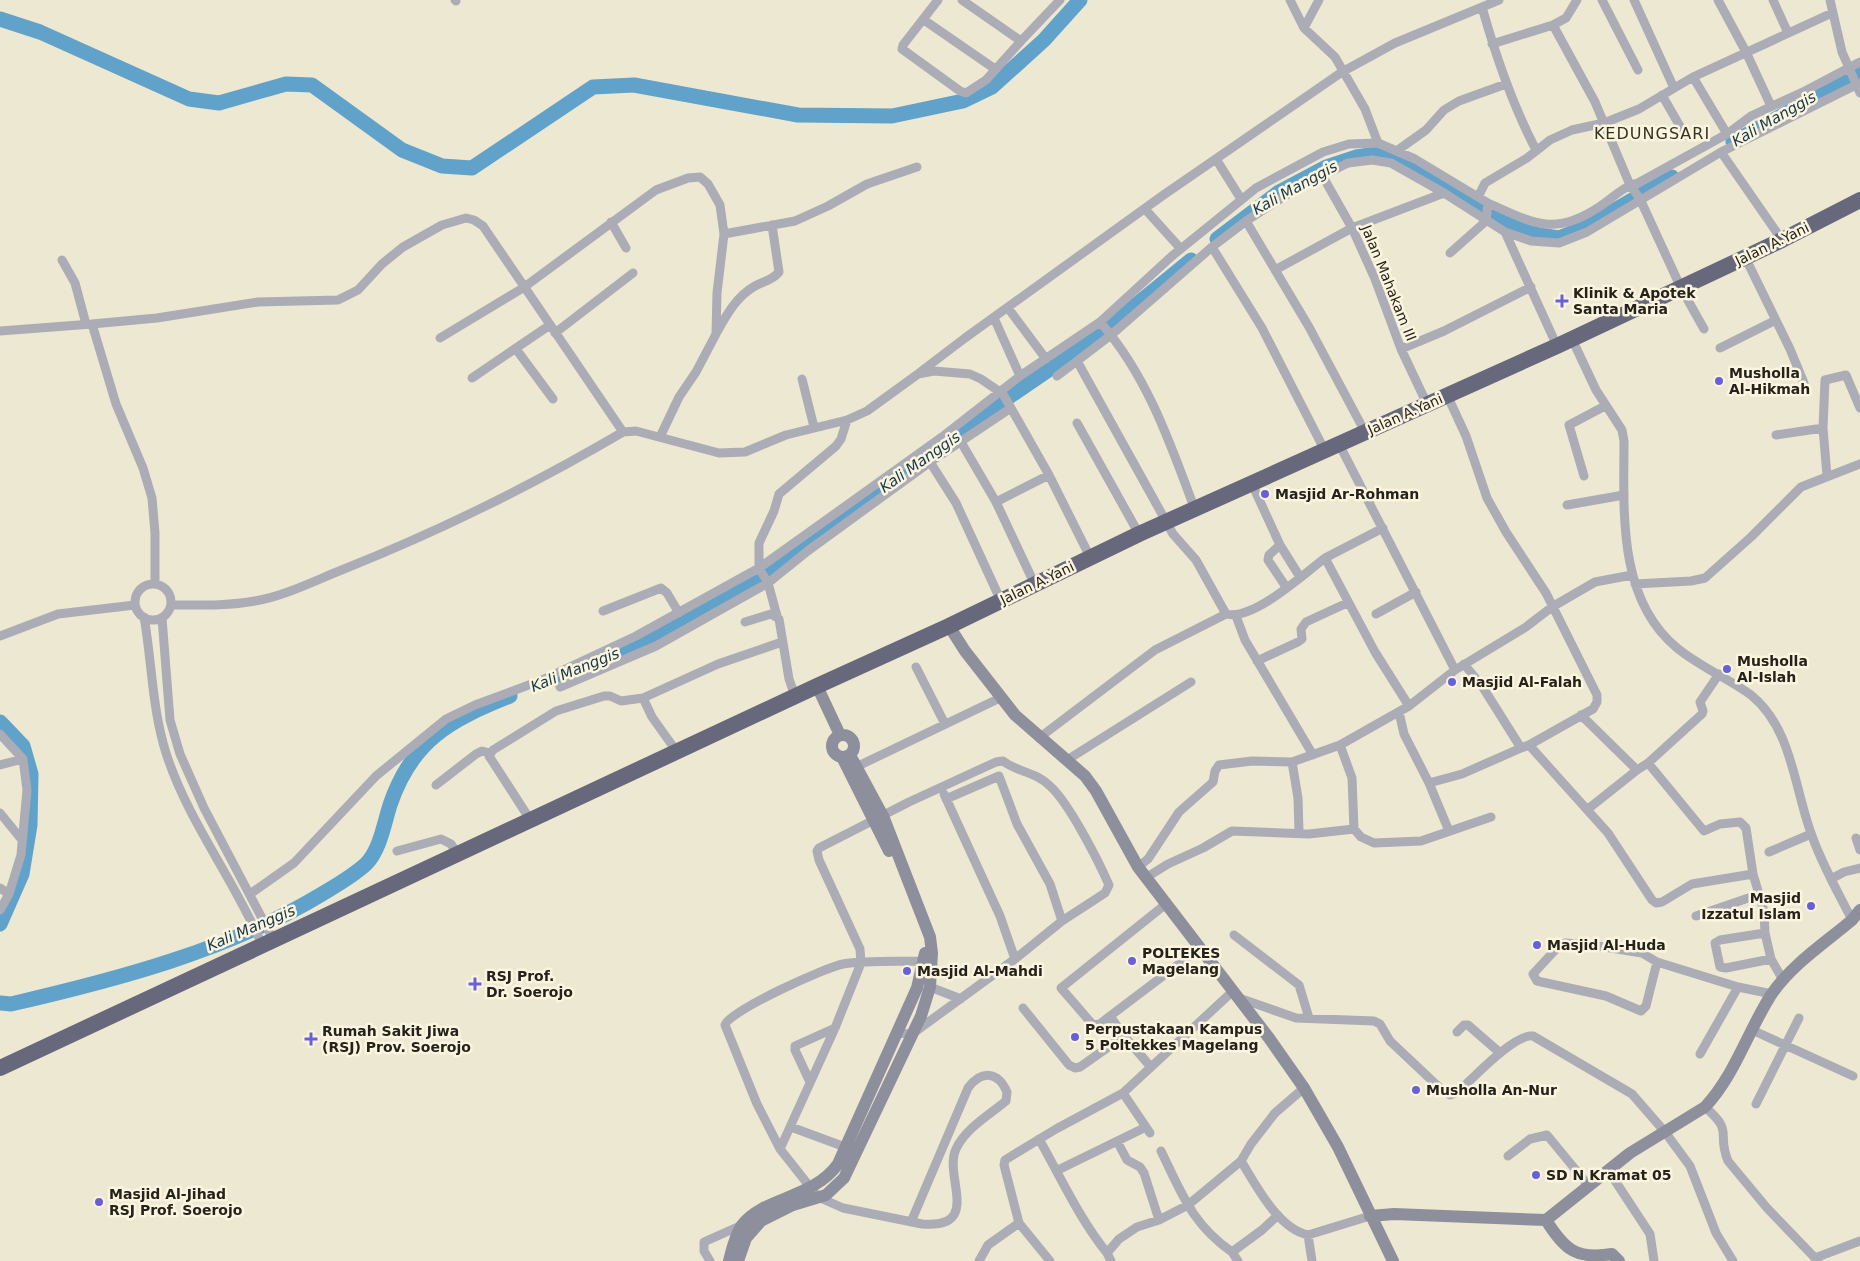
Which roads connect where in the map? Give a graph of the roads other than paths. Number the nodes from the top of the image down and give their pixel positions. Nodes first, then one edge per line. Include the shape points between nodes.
1 (938, 0) edge
2 (962, 0) edge
3 (1060, 0) edge
4 (1290, 0) edge
5 (1319, 0) edge
6 (1499, 0) edge
7 (1576, 0) edge
8 (1602, 0) edge
9 (1634, 0) edge
10 (1718, 0) edge
11 (1773, 0) edge
12 (1830, 0) edge
13 (1482, 7) junction
14 (1832, 13) junction
15 (924, 20) junction
16 (1553, 25) junction
17 (1304, 28) junction
18 (1788, 33) junction
19 (1021, 42) junction
20 (1492, 44) junction
21 (1746, 52) junction
22 (1860, 62) edge
23 (995, 69) junction
24 (1638, 70) dead end
25 (1849, 71) junction
26 (1342, 72) junction
27 (1693, 77) junction
28 (1506, 84) junction
29 (1858, 86) edge
30 (1674, 88) junction
31 (1662, 95) junction
32 (1771, 106) junction
33 (1604, 123) junction
34 (1727, 134) junction
35 (1685, 135) dead end
36 (1378, 143) junction
37 (1398, 150) junction
38 (1536, 150) junction
39 (1721, 152) junction
40 (1216, 159) junction
41 (917, 167) dead end
42 (1322, 175) junction
43 (1632, 187) junction
44 (1444, 193) junction
45 (1478, 197) junction
46 (1639, 198) junction
47 (1241, 199) junction
48 (1860, 200) edge
49 (1488, 204) junction
50 (1145, 208) junction
51 (1246, 221) junction
52 (1486, 221) junction
53 (611, 222) junction
54 (772, 225) junction
55 (1352, 228) junction
56 (1505, 232) junction
57 (724, 234) junction
58 (1782, 240) junction
59 (1212, 247) junction
60 (626, 248) dead end
61 (1181, 249) junction
62 (1450, 253) dead end
63 (1745, 258) junction
64 (62, 260) dead end
65 (1275, 270) junction
66 (633, 273) dead end
67 (1531, 287) junction
68 (523, 288) junction
69 (1681, 288) junction
70 (1008, 308) junction
71 (994, 318) junction
72 (1776, 320) junction
73 (1100, 323) junction
74 (89, 324) junction
75 (552, 329) junction
76 (1704, 329) dead end
77 (0, 331) edge
78 (716, 334) junction
79 (1111, 335) junction
80 (440, 338) dead end
81 (1572, 339) junction
82 (1557, 346) junction
83 (1720, 348) dead end
84 (516, 349) junction
85 (1401, 349) junction
86 (1046, 359) junction
87 (1077, 361) junction
88 (918, 374) junction
89 (1020, 376) junction
90 (1057, 376) dead end
91 (472, 378) dead end
92 (802, 379) dead end
93 (1804, 383) dead end
94 (1002, 393) junction
95 (1447, 394) junction
96 (553, 399) dead end
97 (1426, 404) junction
98 (1010, 406) junction
99 (1605, 406) junction
100 (1860, 408) edge
101 (847, 420) junction
102 (1077, 423) dead end
103 (814, 427) junction
104 (1824, 428) junction
105 (623, 432) junction
106 (1365, 432) junction
107 (1776, 435) dead end
108 (660, 437) junction
109 (961, 442) junction
110 (1332, 448) junction
111 (930, 462) junction
112 (1860, 464) edge
113 (1049, 475) junction
114 (1584, 476) dead end
115 (1827, 476) junction
116 (1252, 484) junction
117 (1624, 495) junction
118 (996, 502) junction
119 (1568, 505) dead end
120 (1195, 510) junction
121 (1168, 522) junction
122 (1382, 528) junction
123 (1139, 534) junction
124 (1280, 545) junction
125 (1090, 557) junction
126 (1325, 558) junction
127 (760, 569) junction
128 (1300, 577) junction
129 (1633, 579) junction
130 (768, 582) junction
131 (155, 584) junction
132 (1035, 585) junction
133 (1286, 587) junction
134 (1416, 592) junction
135 (1001, 601) junction
136 (1347, 603) junction
137 (135, 605) junction
138 (172, 605) junction
139 (1552, 607) junction
140 (603, 611) dead end
141 (679, 613) junction
142 (1226, 614) junction
143 (1376, 614) dead end
144 (777, 616) junction
145 (1236, 616) junction
146 (144, 618) junction
147 (162, 618) junction
148 (745, 622) dead end
149 (949, 626) junction
150 (0, 636) edge
151 (782, 642) junction
152 (1257, 661) junction
153 (1464, 664) junction
154 (916, 666) dead end
155 (1455, 670) junction
156 (1719, 674) junction
157 (1191, 682) dead end
158 (817, 686) junction
159 (560, 687) dead end
160 (795, 696) junction
161 (643, 698) junction
162 (1000, 698) junction
163 (1410, 706) junction
164 (1399, 712) junction
165 (1581, 715) junction
166 (945, 724) junction
167 (0, 734) edge
168 (840, 735) junction
169 (1039, 738) junction
170 (1340, 745) junction
171 (1525, 747) junction
172 (677, 752) junction
173 (490, 753) junction
174 (1312, 755) junction
175 (846, 756) junction
176 (23, 759) junction
177 (1067, 760) junction
178 (1292, 762) junction
179 (1648, 764) junction
180 (0, 765) edge
181 (858, 766) junction
182 (1011, 767) junction
183 (1637, 770) junction
184 (999, 776) junction
185 (1429, 784) junction
186 (436, 785) dead end
187 (941, 789) junction
188 (946, 799) junction
189 (1588, 809) junction
190 (0, 813) edge
191 (1491, 817) dead end
192 (878, 818) junction
193 (530, 821) junction
194 (1354, 829) junction
195 (1449, 831) junction
196 (1299, 833) junction
197 (1811, 834) junction
198 (1856, 838) dead end
199 (22, 840) junction
200 (1860, 850) edge
201 (397, 851) dead end
202 (227, 852) junction
203 (1769, 852) dead end
204 (458, 855) junction
205 (216, 859) junction
206 (1860, 868) edge
207 (1143, 872) junction
208 (1752, 874) junction
209 (1832, 879) junction
210 (0, 888) edge
211 (9, 894) junction
212 (250, 894) junction
213 (1760, 894) junction
214 (1166, 904) junction
215 (0, 910) edge
216 (1856, 915) edge
217 (1696, 916) dead end
218 (1062, 921) junction
219 (1765, 933) junction
220 (1234, 935) dead end
221 (266, 938) junction
222 (1200, 948) junction
223 (1015, 959) junction
224 (924, 960) junction
225 (1771, 960) junction
226 (1657, 962) junction
227 (861, 963) junction
228 (1783, 980) junction
229 (1738, 987) junction
230 (930, 988) junction
231 (1236, 994) junction
232 (1772, 994) junction
233 (961, 999) junction
234 (1023, 1008) dead end
235 (1110, 1016) junction
236 (1309, 1018) junction
237 (1800, 1018) dead end
238 (835, 1028) junction
239 (1752, 1030) junction
240 (1457, 1032) dead end
241 (896, 1033) junction
242 (912, 1034) junction
243 (1124, 1036) junction
244 (1786, 1046) junction
245 (1499, 1052) junction
246 (1700, 1054) dead end
247 (2, 1064) edge
248 (1150, 1066) junction
249 (1853, 1076) dead end
250 (810, 1082) junction
251 (1304, 1088) junction
252 (1123, 1093) junction
253 (1756, 1104) dead end
254 (1705, 1107) junction
255 (791, 1127) junction
256 (1665, 1132) junction
257 (1039, 1140) junction
258 (1117, 1142) junction
259 (845, 1147) junction
260 (780, 1149) junction
261 (1161, 1151) dead end
262 (1508, 1156) dead end
263 (1241, 1161) junction
264 (1058, 1170) junction
265 (1608, 1170) junction
266 (1589, 1186) junction
267 (815, 1192) junction
268 (1188, 1205) junction
269 (1278, 1215) junction
270 (1370, 1216) junction
271 (1158, 1220) junction
272 (1546, 1220) junction
273 (911, 1222) junction
274 (1019, 1223) junction
275 (742, 1225) junction
276 (1308, 1235) junction
277 (1860, 1241) edge
278 (1232, 1252) junction
279 (1109, 1257) edge
280 (1817, 1260) edge
281 (710, 1261) edge
282 (729, 1261) edge
283 (738, 1261) edge
284 (979, 1261) edge
285 (1050, 1261) edge
286 (1238, 1261) edge
287 (1312, 1261) edge
288 (1393, 1261) edge
289 (1620, 1261) edge
290 (1654, 1261) edge
291 (1734, 1261) edge

1 - 15 street
2 - 19 street
3 - 19 street
4 - 17 street
5 - 17 street
6 - 13 street
7 - 16 street via 1566,18
8 - 24 street
9 - 30 street
10 - 21 street
11 - 18 street
12 - 14 street
13 - 20 street
13 - 26 street via 1395,44
14 - 18 street
14 - 25 street
15 - 23 street
15 - 23 street via 903,45 903,51 960,91 966,93 979,86
16 - 20 street
16 - 33 street
17 - 26 street via 1335,57
18 - 21 street
19 - 23 street
20 - 28 street
21 - 27 street
21 - 32 street
22 - 25 street
25 - 29 street
25 - 32 street
26 - 36 street via 1365,110
26 - 40 street
27 - 30 street
27 - 34 street
28 - 37 street via 1444,110 1426,130
28 - 38 street
29 - 39 street
30 - 31 street
31 - 33 street via 1639,109
31 - 35 street
32 - 34 street
33 - 38 street via 1572,130
33 - 43 street
34 - 43 street
36 - 37 street
36 - 47 street via 1349,144 1323,152 1293,166
37 - 45 street
38 - 45 street via 1485,183
39 - 46 street
39 - 58 street
40 - 47 street
40 - 50 street
41 - 54 street via 867,184 795,221
42 - 44 street via 1348,163 1372,160 1392,163
42 - 51 street
42 - 55 street, Jalan Mahakam III
43 - 46 street
43 - 49 street via 1581,218 1552,226 1532,222
44 - 52 street
44 - 55 street
45 - 49 street
46 - 56 street via 1587,232 1559,243 1530,241
46 - 69 street
47 - 61 street
48 - 58 highway, Jalan A.Yani
49 - 52 street
50 - 61 street
50 - 70 street
51 - 59 street
51 - 65 street
52 - 56 street
52 - 62 street
53 - 57 street via 656,190 700,176 720,205
53 - 60 street
53 - 68 street
54 - 57 street
54 - 78 street via 779,272 737,300
55 - 65 street
55 - 85 street, Jalan Mahakam III
56 - 67 street
57 - 78 street
58 - 63 highway, Jalan A.Yani
59 - 79 street
59 - 110 street
61 - 73 street
63 - 69 highway, Jalan A.Yani
63 - 72 street
64 - 74 street via 76,283
65 - 106 street
66 - 75 street
67 - 82 street
67 - 85 street
68 - 74 street via 483,226 466,218 442,225 403,248 382,264 358,290 338,300 258,302 157,318
68 - 75 street
68 - 80 street
69 - 76 street
69 - 81 highway, Jalan A.Yani
70 - 71 street
70 - 86 street
71 - 88 street
71 - 89 street
72 - 83 street
72 - 93 street
73 - 79 street
73 - 86 street
74 - 77 street
74 - 131 street via 152,498
75 - 84 street
75 - 105 street
78 - 108 street via 696,372 683,388
79 - 87 street
79 - 120 street via 1141,381 1172,448
81 - 82 highway, Jalan A.Yani
81 - 99 street
82 - 95 highway, Jalan A.Yani
84 - 91 street
84 - 96 street
85 - 97 street, Jalan Mahakam III
86 - 89 street
87 - 90 street
87 - 121 street
88 - 94 street via 934,371 970,374
88 - 101 street via 867,411
89 - 94 street
92 - 103 street
94 - 98 street
94 - 127 street
95 - 97 highway, Jalan A.Yani
95 - 139 street via 1466,436 1487,498
97 - 106 highway, Jalan A.Yani
98 - 109 street
98 - 113 street
99 - 114 street via 1569,425
99 - 117 street via 1622,430
100 - 104 street via 1846,375 1826,379
101 - 103 street
101 - 127 street via 836,446 779,494 759,542
102 - 123 street
103 - 108 street via 745,452 719,453
104 - 107 street
104 - 115 street
105 - 108 street via 636,431
105 - 138 street via 545,478 434,532 294,589 257,601 218,606
106 - 110 highway, Jalan A.Yani
109 - 111 street
109 - 118 street
110 - 116 highway, Jalan A.Yani
110 - 122 street
111 - 130 street
111 - 135 street via 956,503
112 - 115 street
113 - 118 street
113 - 125 street
115 - 129 street via 1801,487 1705,578 1691,581
116 - 120 highway, Jalan A.Yani
116 - 124 street
117 - 119 street
117 - 129 street via 1623,510
118 - 132 street
120 - 121 highway, Jalan A.Yani
121 - 123 highway, Jalan A.Yani
121 - 142 street via 1175,537 1196,560
122 - 126 street
122 - 134 street
123 - 125 highway, Jalan A.Yani
124 - 128 street
124 - 133 street via 1268,560
125 - 132 highway, Jalan A.Yani
126 - 128 street
126 - 136 street
127 - 130 street
127 - 141 street
128 - 133 street
129 - 139 street via 1596,582
129 - 156 street via 1652,621 1666,638
130 - 144 street
130 - 159 street via 656,646
131 - 137 street via 140,589
131 - 138 street via 166,588
132 - 135 highway, Jalan A.Yani
133 - 145 street via 1264,604
134 - 143 street
134 - 155 street
135 - 149 highway, Jalan A.Yani
136 - 152 street via 1306,622 1301,629 1302,639
136 - 163 street
137 - 146 street
137 - 150 street via 58,614
138 - 147 street
139 - 153 street via 1526,627
139 - 165 street via 1597,695 1593,709
140 - 141 street via 662,588
141 - 212 street via 542,680 446,719 376,776 294,863
142 - 145 street
142 - 169 street via 1155,650
144 - 148 street via 771,614
144 - 151 street
145 - 152 street
146 - 147 street
146 - 205 street via 157,724 166,755
147 - 202 street via 174,736 204,808
149 - 158 highway, Jalan A.Yani
149 - 162 street
151 - 160 street
151 - 161 street via 718,664
152 - 174 street
153 - 155 street
153 - 171 street
154 - 166 street
155 - 163 street
156 - 179 street via 1700,702 1702,714
156 - 197 street via 1758,701 1778,726
157 - 177 street
158 - 160 highway, Jalan A.Yani
158 - 168 street
160 - 172 highway, Jalan A.Yani
161 - 172 street via 652,717
161 - 173 street via 621,701 604,696 556,711
162 - 166 street
162 - 169 street
163 - 164 street
164 - 170 street
164 - 185 street via 1404,734
165 - 171 street
165 - 183 street
166 - 181 street
167 - 176 street
168 - 175 street via 834,739 832,747 835,754
168 - 175 street via 848,735 854,741 855,749
169 - 177 street
170 - 174 street
170 - 194 street via 1352,778
171 - 185 street via 1462,774
171 - 189 street
172 - 193 highway, Jalan A.Yani
173 - 186 street via 482,751 476,754
173 - 193 street via 489,759
174 - 178 street
175 - 181 street
175 - 192 street
176 - 180 street
176 - 199 street via 27,790
177 - 207 street via 1096,791
178 - 196 street
178 - 207 street via 1252,761 1219,765 1214,771 1213,782 1179,812
179 - 183 street
179 - 208 street via 1704,830 1720,824 1744,824
181 - 192 street
182 - 184 street
182 - 187 street via 1000,761
182 - 218 street via 1032,773 1050,785 1100,865 1108,885 1105,893
183 - 189 street
184 - 188 street
184 - 218 street via 1018,824 1050,884
185 - 195 street
187 - 188 street
187 - 192 street
188 - 223 street via 1000,916
189 - 208 street via 1656,903 1692,884
190 - 199 street
191 - 195 street
192 - 224 street via 922,928
192 - 227 street via 822,845 817,851 860,949
192 - 230 street via 930,937
193 - 204 highway, Jalan A.Yani
194 - 195 street via 1361,837 1374,843 1421,841
194 - 196 street
196 - 207 street via 1232,831 1203,848
197 - 203 street
197 - 209 street
198 - 200 street
199 - 211 street via 21,855
201 - 204 street via 441,839 451,844
202 - 205 street
202 - 212 street
204 - 221 highway, Jalan A.Yani
205 - 221 street via 248,915
206 - 209 street
207 - 214 street
208 - 213 street
209 - 216 street
210 - 211 street
211 - 215 street
212 - 221 street
213 - 217 street
213 - 219 street
214 - 222 street
214 - 235 street via 1061,988 1093,1025
216 - 228 street
218 - 223 street
219 - 225 street
219 - 225 street via 1720,940 1714,946 1722,968
220 - 236 street via 1299,986
221 - 247 highway, Jalan A.Yani
222 - 231 street
222 - 235 street
223 - 233 street
224 - 227 street
224 - 241 street via 917,988
225 - 228 street
226 - 226 street via 1646,1006 1641,1011 1606,996 1537,981 1533,974 1556,948 1565,943 1642,953
226 - 229 street
227 - 238 street
227 - 260 street via 837,966 808,977 726,1020 726,1030
228 - 232 street
229 - 232 street
229 - 246 street
230 - 233 street
230 - 242 street
231 - 236 street via 1296,1018
231 - 248 street
231 - 251 street
232 - 239 street
233 - 242 street
234 - 243 street via 1074,1068
235 - 243 street
236 - 245 street via 1380,1024 1395,1046 1450,1095 1458,1092
237 - 244 street
238 - 250 street
238 - 250 street via 795,1046
239 - 244 street
239 - 254 street
240 - 245 street via 1464,1024 1468,1025
241 - 242 street
241 - 259 street
242 - 267 street via 844,1178 831,1192
243 - 248 street
244 - 249 street
244 - 253 street
245 - 256 street via 1524,1036 1533,1036 1632,1094
248 - 252 street
250 - 255 street
251 - 263 street via 1275,1113
251 - 270 street via 1338,1147
252 - 257 street
252 - 258 street via 1148,1130
254 - 256 street
254 - 280 street via 1724,1128 1728,1161
255 - 259 street
255 - 260 street
256 - 265 street
256 - 291 street via 1690,1166 1716,1233
257 - 264 street
257 - 274 street via 1003,1163
258 - 264 street
258 - 271 street via 1127,1160 1140,1167 1144,1174
259 - 267 street via 830,1175
260 - 267 street
261 - 268 street
262 - 266 street via 1530,1139 1547,1135
263 - 268 street
263 - 269 street
264 - 279 street via 1073,1203
265 - 266 street
265 - 290 street via 1650,1234
266 - 272 street
267 - 273 street via 843,1208
267 - 275 street via 753,1214
267 - 283 street via 761,1221 746,1238
268 - 271 street
268 - 278 street via 1213,1239
269 - 276 street via 1291,1229
269 - 278 street
270 - 272 street via 1394,1214
270 - 276 street
270 - 288 street
271 - 279 street via 1119,1238
272 - 289 street via 1571,1251 1584,1256 1612,1254
273 - 273 street via 966,1092 976,1078 990,1074 1005,1087 1008,1097 964,1136 955,1151 952,1158 958,1196 956,1210 945,1221 936,1224
274 - 284 street via 988,1245
274 - 285 street
275 - 281 street via 704,1242 704,1251
275 - 282 street
276 - 287 street
277 - 280 street
278 - 286 street

